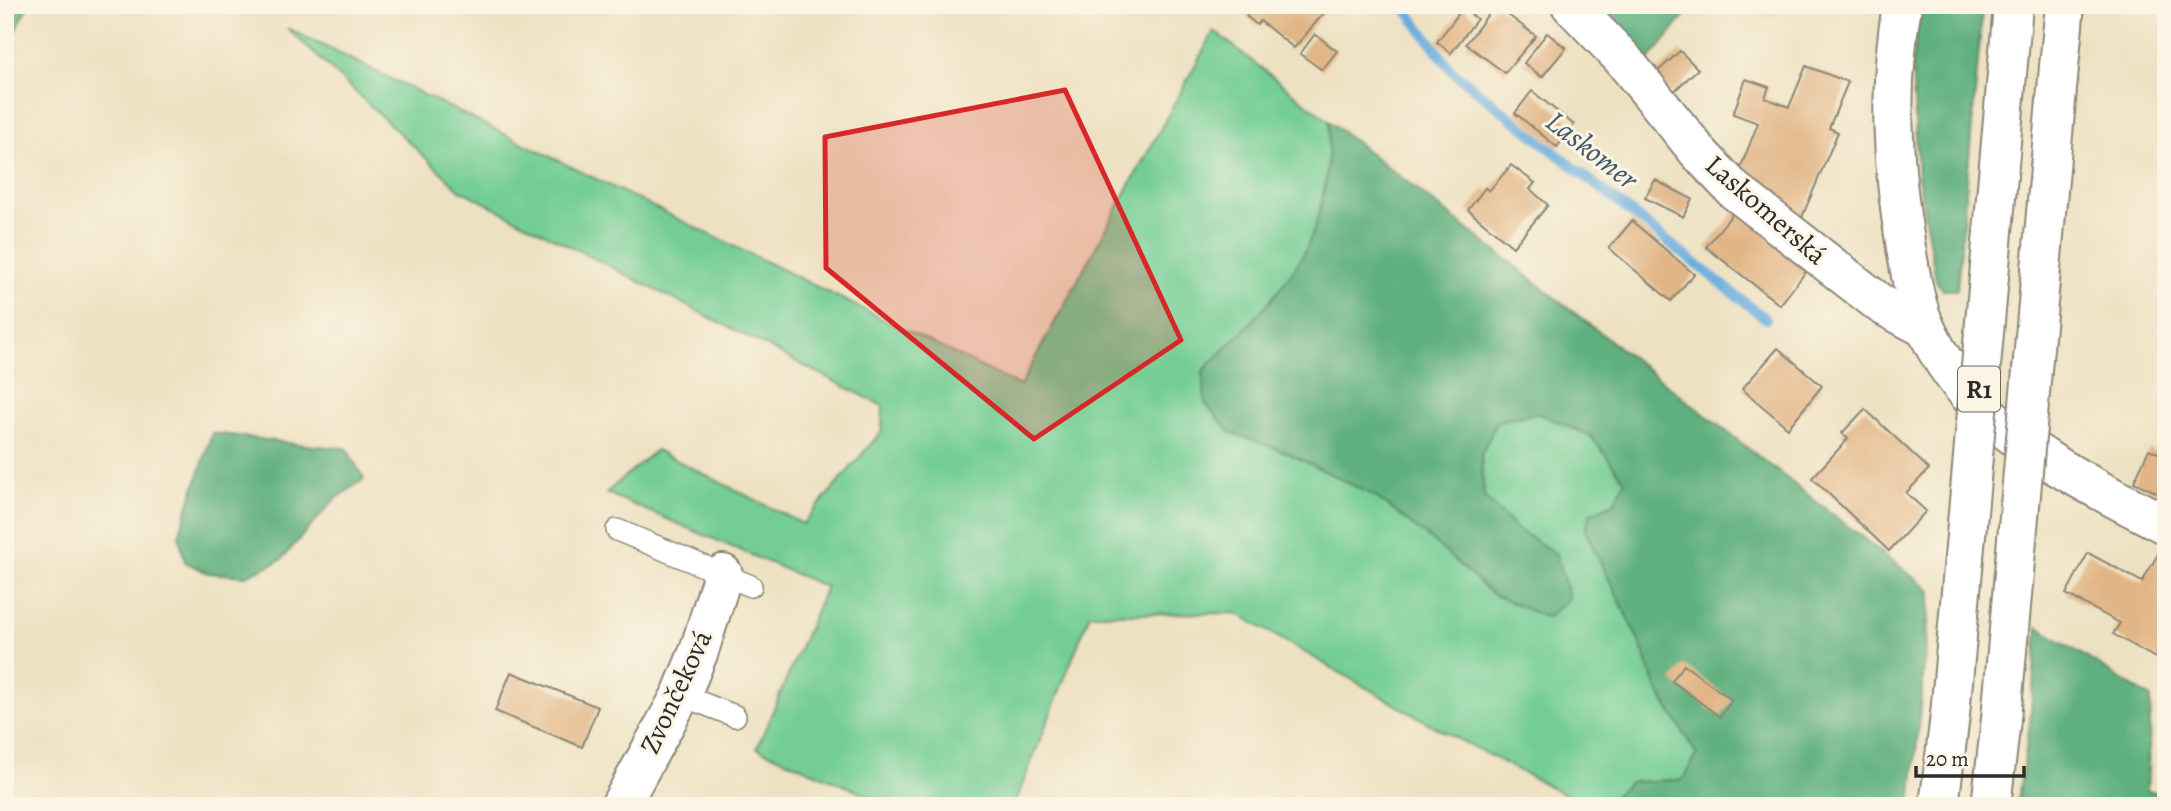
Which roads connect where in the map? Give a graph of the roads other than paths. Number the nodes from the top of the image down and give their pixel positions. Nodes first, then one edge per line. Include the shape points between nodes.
1 (1571, 5) edge
2 (1902, 5) edge
3 (2013, 5) edge
4 (2065, 5) edge
5 (1925, 328) junction
6 (2166, 525) edge
7 (617, 530) dead end
8 (737, 580) joint
9 (681, 695) junction
10 (735, 716) dead end
11 (620, 806) edge
12 (1939, 806) edge
13 (1991, 806) edge

1 - 5 main road, Laskomerská via 1734,190 1882,306
2 - 5 main road via 1891,92 1892,150 1911,273
3 - 12 main road, R1, bridge
4 - 13 main road, R1, bridge
5 - 6 main road via 1944,363 1972,398 2008,431 2061,467
7 - 8 lane
8 - 9 main road, Zvončeková
9 - 10 lane
9 - 11 main road, Zvončeková

